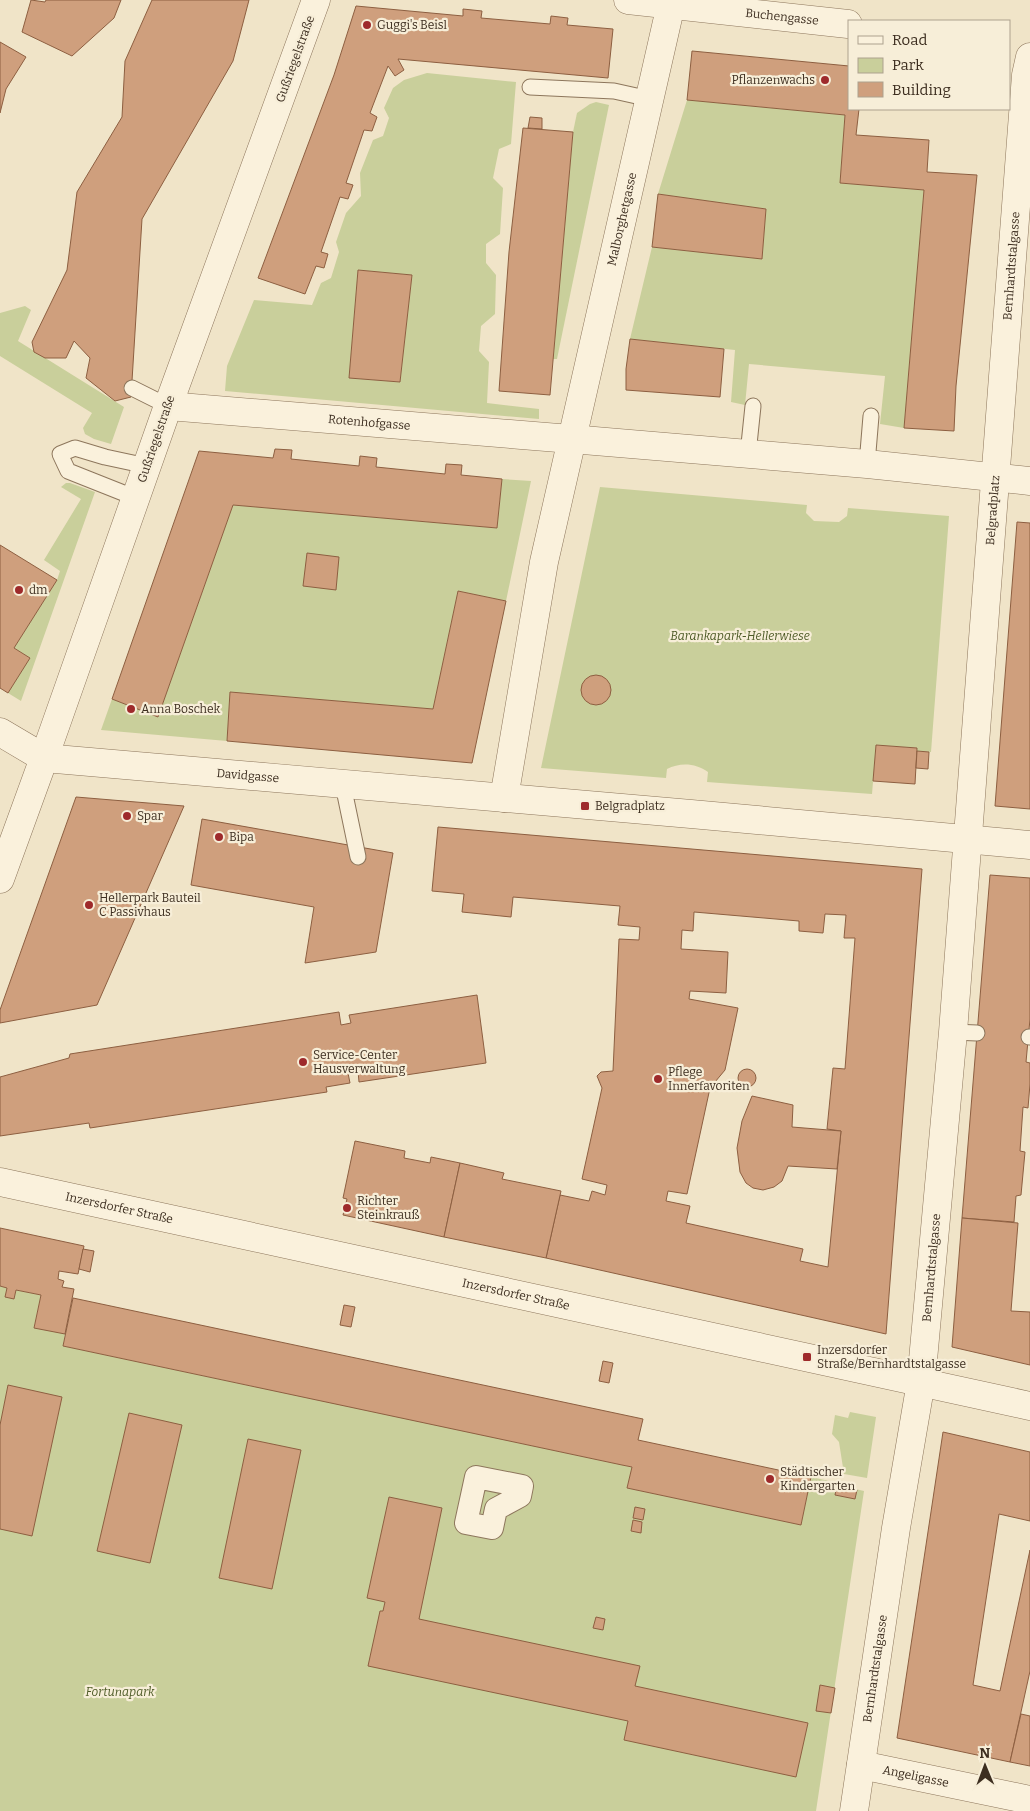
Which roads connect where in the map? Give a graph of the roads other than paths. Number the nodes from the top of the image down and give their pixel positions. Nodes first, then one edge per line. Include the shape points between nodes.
1 (316, 0) edge
2 (628, 0) edge
3 (672, 2) edge
4 (848, 24) dead end
5 (1030, 57) edge
6 (530, 87) dead end
7 (650, 99) junction
8 (132, 388) dead end
9 (168, 406) junction
10 (753, 406) dead end
11 (871, 416) dead end
12 (571, 439) junction
13 (748, 454) junction
14 (867, 464) junction
15 (147, 466) junction
16 (995, 477) junction
17 (1030, 481) edge
18 (136, 498) junction
19 (0, 732) edge
20 (44, 758) junction
21 (344, 785) junction
22 (504, 798) junction
23 (967, 840) junction
24 (1030, 846) edge
25 (358, 857) dead end
26 (0, 879) edge
27 (0, 1182) edge
28 (922, 1382) junction
29 (1030, 1406) edge
30 (861, 1765) junction
31 (1030, 1800) edge
32 (854, 1811) edge

1 - 9 street, Gußriegelstraße
2 - 3 street, Buchengasse
3 - 4 street, Buchengasse
3 - 7 street, Malborghetgasse
5 - 16 street, Bernhardtstalgasse
6 - 7 lane via 614,91
7 - 12 street, Malborghetgasse
8 - 9 lane
9 - 12 street, Rotenhofgasse
9 - 15 street, Gußriegelstraße
10 - 13 lane
11 - 14 lane
12 - 13 street, Belgradplatz
12 - 22 street via 544,562
13 - 14 street, Belgradplatz
14 - 16 street, Belgradplatz
15 - 18 street, Gußriegelstraße
15 - 18 lane via 75,448 60,454 68,471
16 - 17 street
16 - 23 street, Belgradplatz
18 - 20 street, Gußriegelstraße
19 - 20 street, Davidgasse
20 - 21 street, Davidgasse
20 - 26 street, Gußriegelstraße
21 - 22 street, Davidgasse
21 - 25 lane
22 - 23 street
23 - 24 street
23 - 28 street, Bernhardtstalgasse via 965,1033
27 - 28 street, Inzersdorfer Straße
28 - 29 street, Inzersdorfer Straße
28 - 30 street, Bernhardtstalgasse via 896,1528
30 - 31 street, Angeligasse
30 - 32 street, Bernhardtstalgasse

